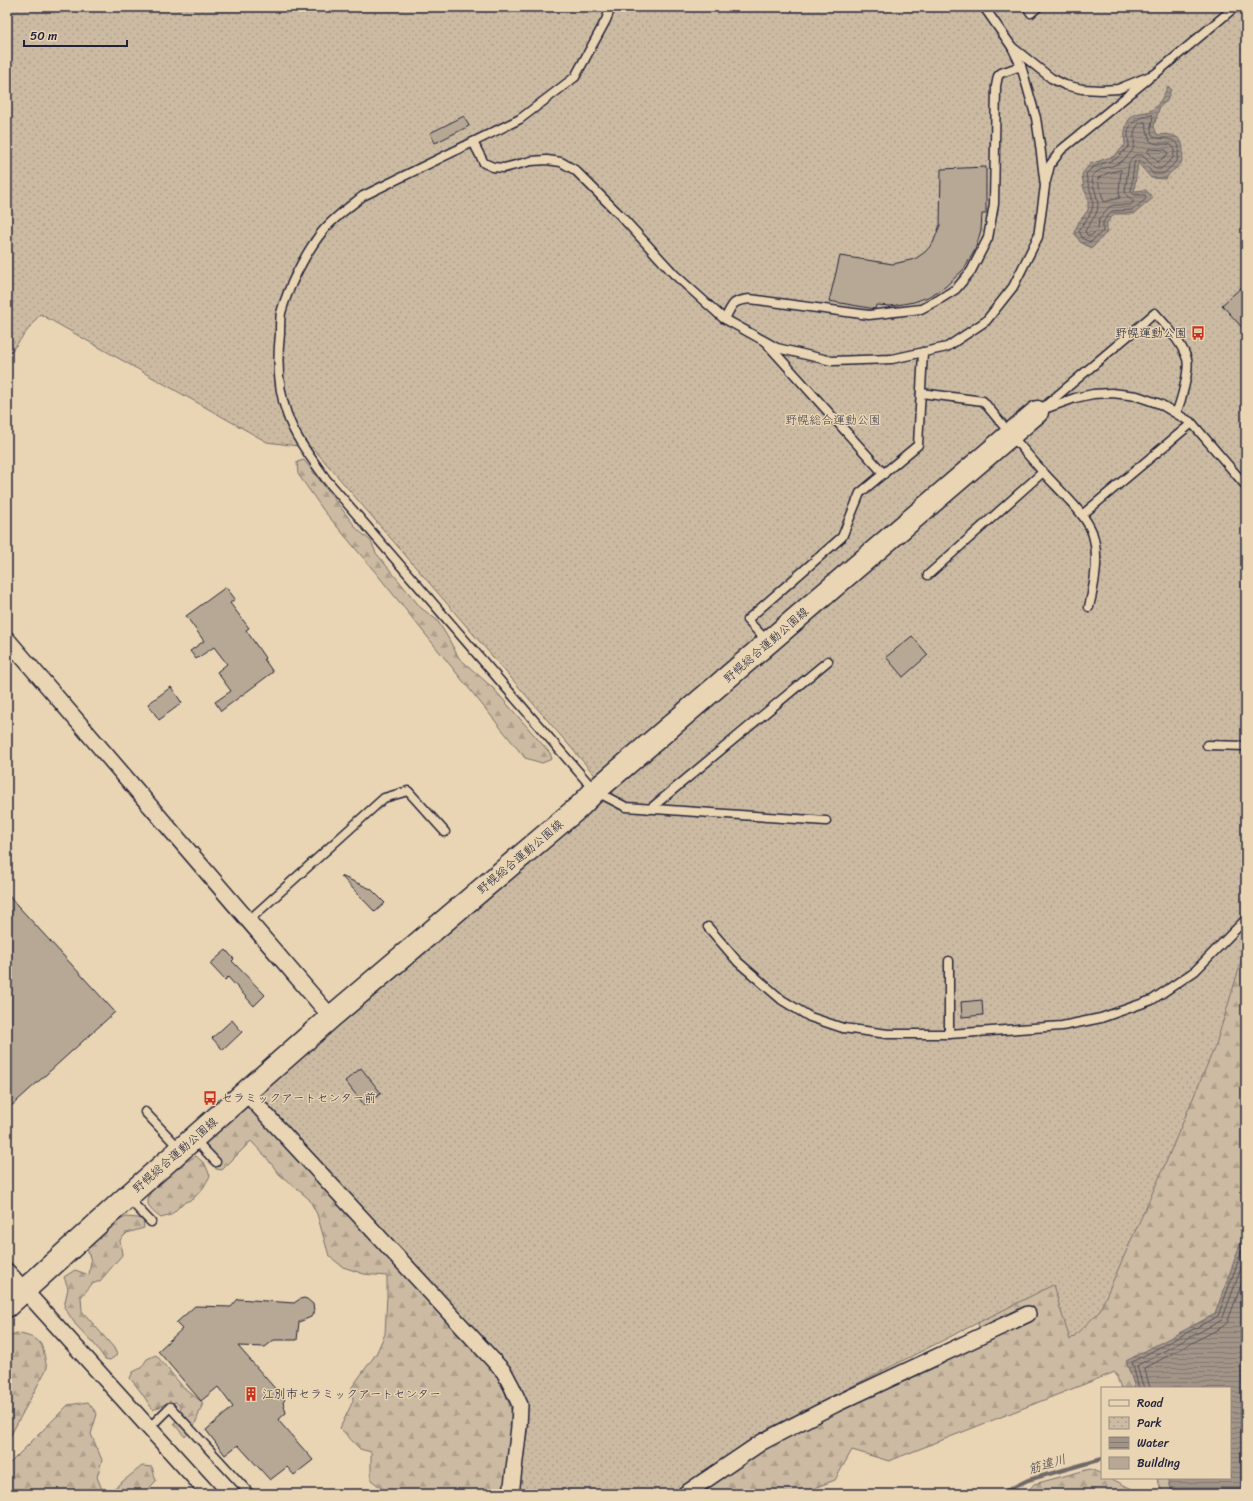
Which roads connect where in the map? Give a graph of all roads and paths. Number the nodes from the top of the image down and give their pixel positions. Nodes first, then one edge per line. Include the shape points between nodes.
1 (611, 7) edge
2 (616, 7) edge
3 (984, 7) edge
4 (1027, 7) edge
5 (1038, 7) edge
6 (1235, 7) edge
7 (606, 20) junction
8 (1012, 47) junction
9 (1021, 66) junction
10 (1154, 74) junction
11 (473, 142) junction
12 (1045, 186) junction
13 (725, 319) junction
14 (764, 341) junction
15 (923, 352) junction
16 (921, 393) junction
17 (1037, 412) junction
18 (1176, 413) junction
19 (1192, 423) junction
20 (1011, 434) junction
21 (1043, 472) junction
22 (884, 474) junction
23 (1246, 486) edge
24 (1082, 515) junction
25 (928, 575) dead end
26 (1089, 607) dead end
27 (7, 639) edge
28 (768, 643) junction
29 (828, 661) dead end
30 (1207, 745) dead end
31 (1246, 746) edge
32 (595, 791) junction
33 (650, 809) junction
34 (826, 821) dead end
35 (445, 832) dead end
36 (1246, 919) edge
37 (248, 920) junction
38 (708, 927) dead end
39 (949, 961) dead end
40 (330, 1017) junction
41 (948, 1034) junction
42 (246, 1093) junction
43 (145, 1112) dead end
44 (187, 1144) junction
45 (216, 1162) dead end
46 (126, 1197) junction
47 (151, 1222) dead end
48 (7, 1271) edge
49 (24, 1290) junction
50 (7, 1306) edge
51 (1028, 1314) dead end
52 (149, 1428) junction
53 (209, 1494) edge
54 (250, 1494) edge
55 (511, 1494) edge
56 (685, 1494) edge

1 - 7 lane
2 - 7 lane
3 - 8 lane
4 - 5 lane via 1031,13
6 - 10 lane
7 - 11 lane via 575,77 520,119
8 - 9 lane
8 - 10 lane via 1051,78 1082,89 1118,89
9 - 12 lane via 1036,118
9 - 13 lane via 998,76 994,204 988,238 971,271 956,289 921,309 869,315 750,299 737,301
10 - 12 lane via 1061,150 1050,165
11 - 13 lane via 484,163 493,166 504,168 547,160 561,162 575,170 674,274
11 - 32 lane via 363,196 321,232 293,281 281,313 278,368 282,394 295,432 326,479
12 - 15 lane via 1038,237 1013,287 986,321 947,347
13 - 14 lane
14 - 15 lane via 776,348 832,361 892,359
14 - 22 lane
15 - 16 lane
16 - 20 lane via 983,401
16 - 22 lane via 918,444
17 - 18 lane via 1075,398 1112,393 1136,396 1160,404
17 - 18 lane via 1155,313 1182,348 1187,360 1183,393
17 - 20 main road, 野幌総合運動公園線
18 - 19 lane
19 - 23 lane
19 - 24 lane
20 - 21 lane
20 - 28 main road, 野幌総合運動公園線
21 - 24 lane
21 - 25 lane
22 - 28 lane via 860,493 842,537 747,620
24 - 26 lane via 1092,530 1096,551 1096,570
27 - 37 street
28 - 32 main road, 野幌総合運動公園線
29 - 33 lane
30 - 31 lane
32 - 33 lane via 626,807
32 - 40 main road, 野幌総合運動公園線
33 - 34 lane
35 - 37 lane via 408,791 384,798
36 - 41 lane via 1195,971 1152,1000 1101,1018 1062,1026
37 - 40 street
38 - 41 lane via 738,962 782,1000 810,1017 843,1028 888,1034
39 - 41 lane
40 - 42 main road, 野幌総合運動公園線
42 - 44 main road, 野幌総合運動公園線
42 - 55 street via 504,1372 520,1405 520,1427
43 - 44 lane
44 - 45 lane
44 - 46 main road, 野幌総合運動公園線
46 - 47 lane
46 - 49 main road, 野幌総合運動公園線
48 - 49 street
49 - 50 main road, 野幌総合運動公園線
49 - 52 street
51 - 56 street via 788,1428 762,1442
52 - 53 street
52 - 54 lane via 170,1407

